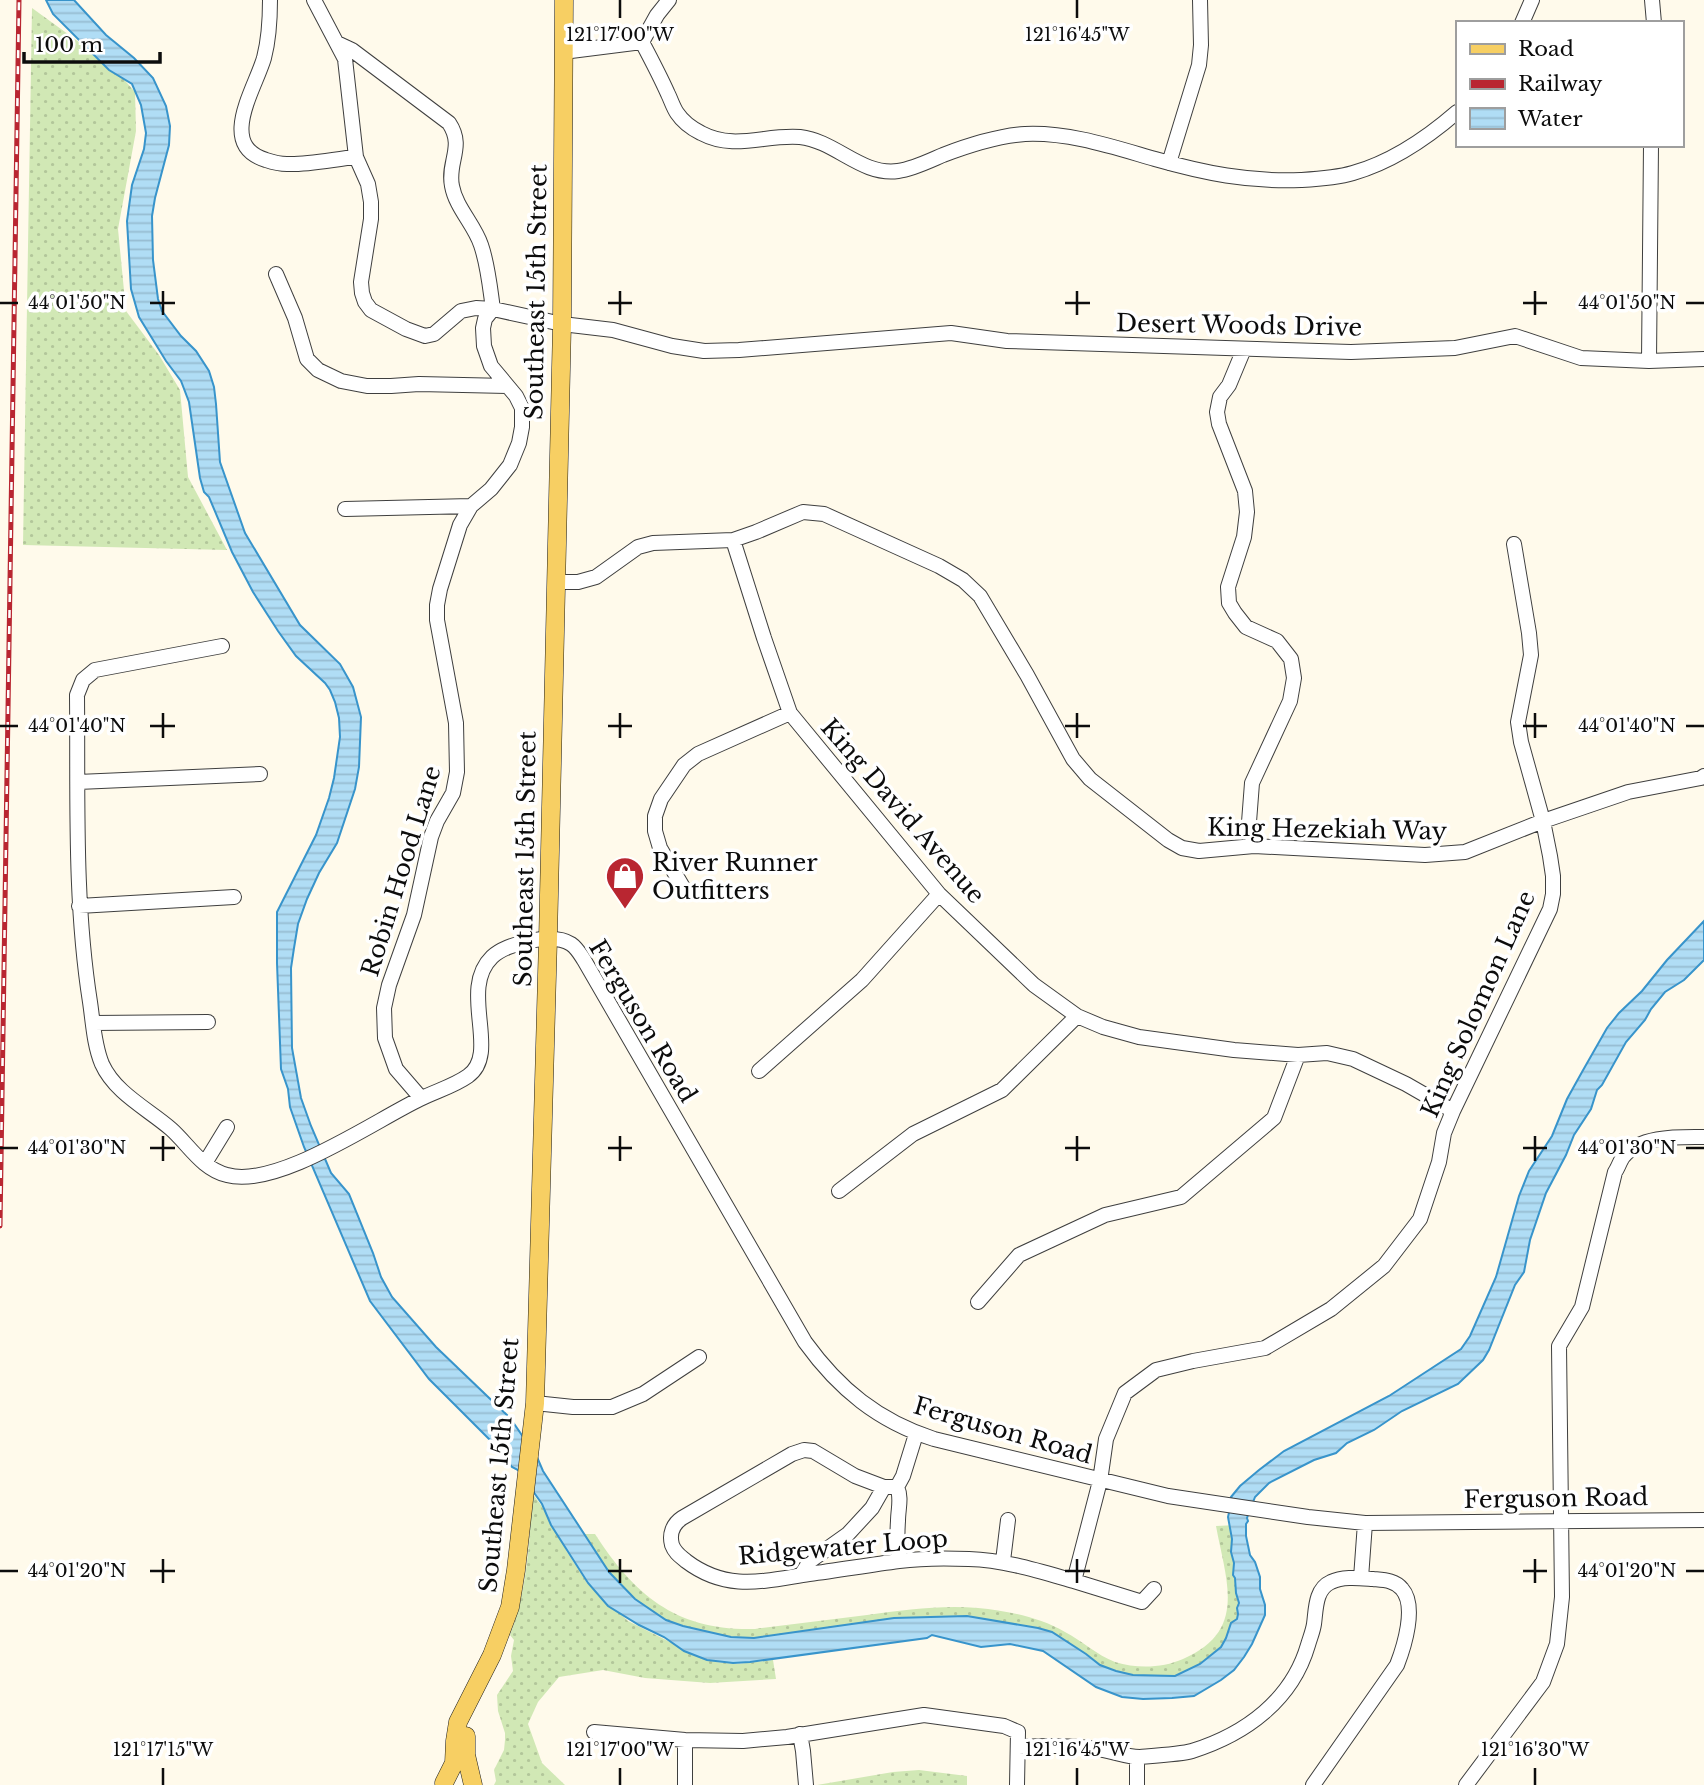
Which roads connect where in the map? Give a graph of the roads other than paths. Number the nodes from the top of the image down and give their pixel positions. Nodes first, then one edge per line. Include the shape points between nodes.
1 (270, 0) edge
2 (314, 0) edge
3 (564, 0) edge
4 (669, 0) edge
5 (1200, 0) edge
6 (1532, 0) edge
7 (1652, 0) edge
8 (1523, 21) edge
9 (1654, 21) edge
10 (642, 42) junction
11 (337, 43) junction
12 (563, 52) junction
13 (1456, 113) edge
14 (1651, 147) edge
15 (356, 157) junction
16 (1169, 163) junction
17 (276, 274) dead end
18 (493, 309) junction
19 (562, 324) junction
20 (1244, 349) junction
21 (1704, 359) edge
22 (1648, 361) junction
23 (507, 386) junction
24 (471, 506) junction
25 (345, 509) dead end
26 (733, 540) junction
27 (1514, 544) dead end
28 (556, 582) junction
29 (222, 646) dead end
30 (790, 713) junction
31 (260, 774) dead end
32 (1704, 776) edge
33 (78, 782) junction
34 (1543, 821) junction
35 (1254, 846) junction
36 (687, 894) dead end
37 (939, 894) junction
38 (234, 897) dead end
39 (79, 906) junction
40 (548, 939) junction
41 (1077, 1016) junction
42 (208, 1022) dead end
43 (93, 1023) junction
44 (1298, 1055) junction
45 (759, 1071) dead end
46 (421, 1098) junction
47 (1453, 1111) junction
48 (227, 1128) dead end
49 (1704, 1137) edge
50 (205, 1164) junction
51 (839, 1191) dead end
52 (978, 1302) dead end
53 (699, 1357) dead end
54 (534, 1403) junction
55 (916, 1434) junction
56 (1100, 1481) junction
57 (891, 1487) junction
58 (1008, 1520) dead end
59 (1560, 1520) junction
60 (1704, 1520) edge
61 (1364, 1522) junction
62 (900, 1561) junction
63 (1003, 1561) junction
64 (801, 1575) junction
65 (1361, 1578) junction
66 (1074, 1581) junction
67 (1154, 1589) dead end
68 (466, 1708) junction
69 (594, 1732) dead end
70 (800, 1734) junction
71 (685, 1740) junction
72 (1019, 1747) junction
73 (1137, 1757) junction
74 (443, 1784) edge
75 (474, 1785) edge
76 (685, 1785) edge
77 (806, 1785) edge
78 (1017, 1785) edge
79 (1137, 1785) edge
80 (1313, 1785) edge
81 (1466, 1785) edge

1 - 15 street via 264,60 242,117 243,142 257,157 287,164
2 - 11 street
3 - 12 main road, Southeast 15th Street
4 - 10 street
5 - 16 street via 1199,65
6 - 8 street
7 - 9 street
10 - 12 street
10 - 16 street via 675,111 703,135 728,142 800,137 886,172 902,171 973,144 1026,134 1089,141
11 - 15 street via 345,59
11 - 18 street via 449,122 455,131 451,184 480,243
12 - 19 main road, Southeast 15th Street
13 - 16 street via 1394,157 1339,177 1244,178
14 - 22 street
15 - 18 street, Desert Woods Drive via 371,202 361,282 370,310 425,336 441,330 461,312
17 - 23 street via 307,359 341,382 391,387
18 - 19 street, Desert Woods Drive
18 - 23 street, Robin Hood Lane via 485,319 484,346 491,366
19 - 20 street, Desert Woods Drive via 613,330 704,351 951,333 1007,341
19 - 28 main road, Southeast 15th Street
20 - 22 street, Desert Woods Drive via 1351,352 1455,348 1515,336 1581,358
20 - 35 street via 1217,412 1245,491 1247,512 1228,587 1229,603 1246,627 1277,641 1291,659 1294,678 1290,701 1252,783 1249,822
21 - 22 street, Desert Woods Drive
23 - 24 street, Robin Hood Lane via 522,408 519,443 510,465
24 - 25 street
24 - 46 street, Robin Hood Lane via 460,525 437,605 456,723 457,772 453,793 431,837 414,915 384,1009 385,1038 396,1069
26 - 28 street, King Hezekiah Way via 653,543 638,547 596,577
26 - 30 street, King David Avenue
26 - 35 street, King Hezekiah Way via 803,512 824,514 963,580 981,596 1073,759 1090,779 1182,848
27 - 34 street, King Solomon Lane via 1531,656 1518,722
28 - 40 main road, Southeast 15th Street
29 - 33 street via 95,670 83,680 77,695
30 - 36 street via 698,754 684,765 661,799 655,831
30 - 37 street, King David Avenue
31 - 33 street
32 - 34 street, King Hezekiah Way via 1628,792
33 - 39 street
34 - 35 street, King Hezekiah Way via 1465,852 1425,855
34 - 47 street, King Solomon Lane via 1553,876 1550,909
37 - 41 street, King David Avenue via 1034,985
37 - 45 street via 862,979
38 - 39 street
39 - 43 street
40 - 46 street via 504,949 485,965 477,994 482,1042 479,1064 470,1075
40 - 54 main road, Southeast 15th Street
40 - 55 street, Ferguson Road via 565,941 577,949 821,1364 864,1405
41 - 44 street, King David Avenue via 1139,1037
41 - 51 street via 1002,1090 914,1134
42 - 43 street
43 - 50 street via 102,1064 114,1082 172,1129
44 - 47 street, King David Avenue via 1353,1059
44 - 52 street via 1274,1118 1181,1197 1105,1215 1019,1255
46 - 50 street via 326,1150 265,1175 230,1176
47 - 56 street, King Solomon Lane via 1420,1220 1384,1266 1331,1309 1265,1348 1156,1370 1125,1393 1106,1439
48 - 50 street
49 - 59 street via 1671,1137 1639,1145 1624,1156 1615,1172 1582,1307 1559,1346
53 - 54 street via 643,1394 612,1407
54 - 68 main road, Southeast 15th Street via 510,1607
55 - 56 street, Ferguson Road
55 - 57 street via 903,1476
56 - 61 street, Ferguson Road via 1228,1506
56 - 66 street
57 - 62 street via 900,1495
57 - 64 street via 848,1534 810,1561
57 - 64 street, Ridgewater Loop via 855,1476 804,1450 675,1522 671,1532 676,1553 717,1578 767,1582
58 - 63 street
59 - 60 street, Ferguson Road
59 - 61 street, Ferguson Road
59 - 81 street via 1558,1644 1543,1682
61 - 65 street
62 - 63 street, Ridgewater Loop
62 - 64 street, Ridgewater Loop
63 - 66 street, Ridgewater Loop
65 - 73 street via 1330,1582 1320,1592 1301,1662 1284,1693 1258,1717 1190,1752
65 - 80 street via 1390,1581 1403,1589 1409,1607 1405,1645 1397,1665
66 - 67 street, Ridgewater Loop via 1142,1602
68 - 74 main road, Southeast 15th Street via 458,1722 454,1763
68 - 75 main road, Southeast 15th Street via 466,1755
69 - 71 street
70 - 71 street via 743,1741
70 - 72 street via 924,1715 1012,1728 1018,1732
70 - 77 street
71 - 76 street
72 - 73 street via 1065,1746
72 - 78 street
73 - 79 street
74 - 75 main road via 459,1779

